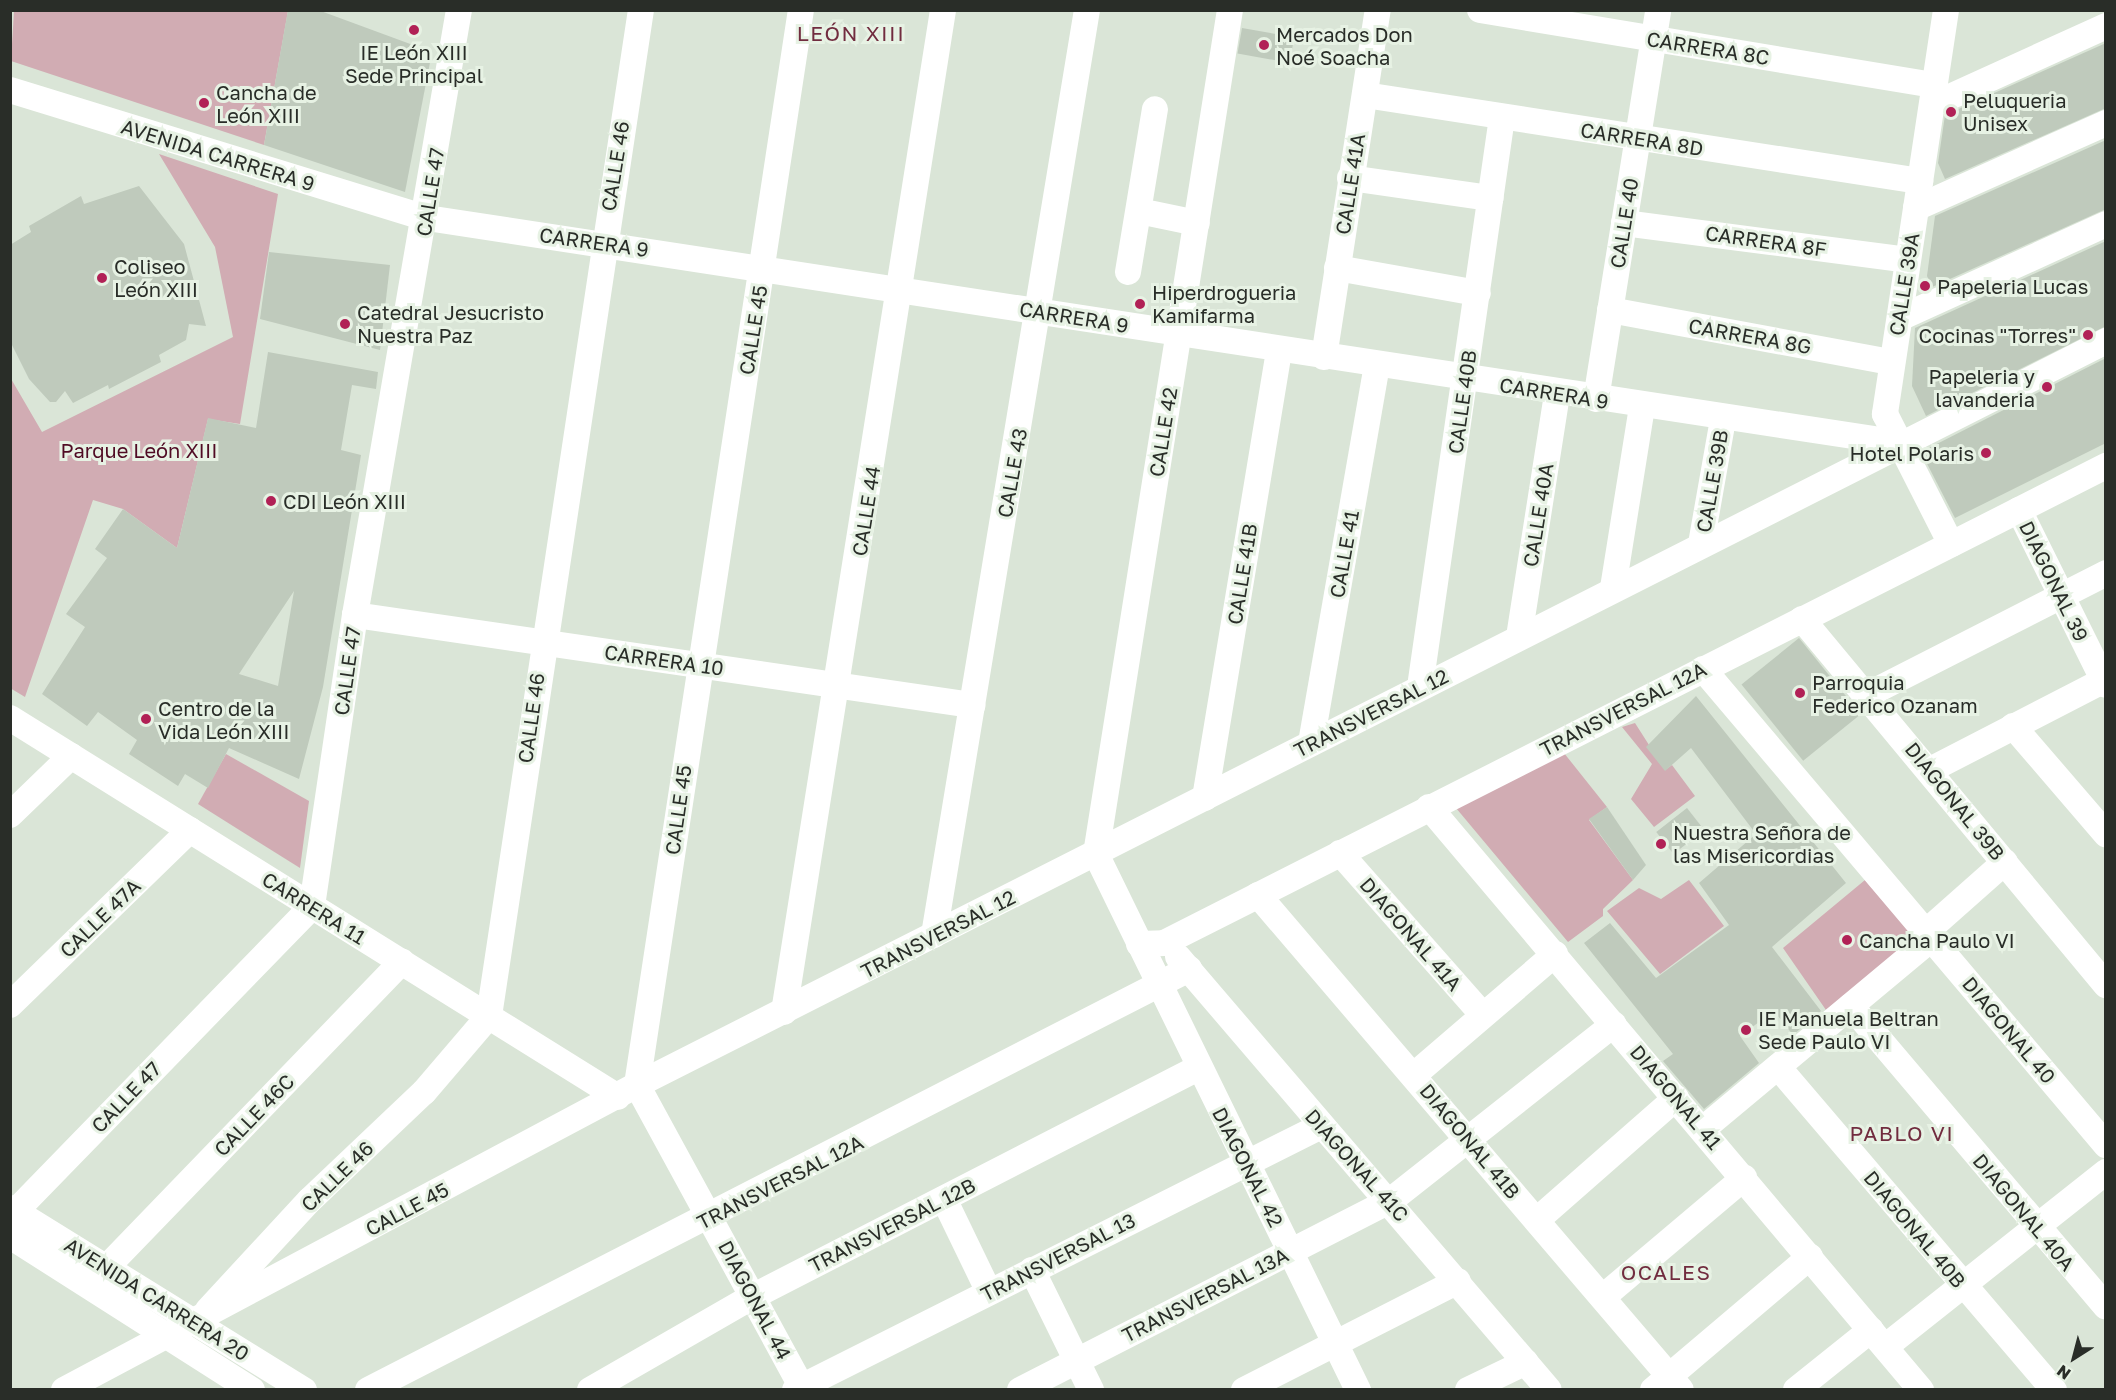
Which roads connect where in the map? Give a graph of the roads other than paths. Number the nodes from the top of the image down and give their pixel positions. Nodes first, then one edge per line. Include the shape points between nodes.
1 (459, 10) edge
2 (641, 10) edge
3 (801, 10) edge
4 (943, 10) edge
5 (1087, 10) edge
6 (1230, 10) edge
7 (1378, 10) edge
8 (1480, 10) edge
9 (1658, 10) edge
10 (1946, 10) edge
11 (2106, 26) edge
12 (1653, 39) junction
13 (10, 90) edge
14 (1365, 95) junction
15 (1933, 95) junction
16 (1155, 109) dead end
17 (1502, 117) junction
18 (2106, 123) edge
19 (1637, 138) junction
20 (1350, 178) junction
21 (1920, 180) junction
22 (1491, 198) junction
23 (1916, 208) junction
24 (1140, 211) junction
25 (427, 218) junction
26 (1197, 223) junction
27 (1624, 223) junction
28 (2106, 224) edge
29 (603, 242) junction
30 (1908, 260) junction
31 (763, 268) junction
32 (1337, 268) junction
33 (1128, 272) dead end
34 (901, 289) junction
35 (1478, 292) junction
36 (1610, 310) junction
37 (1039, 312) junction
38 (1899, 318) junction
39 (1179, 334) junction
40 (2106, 341) edge
41 (1280, 350) junction
42 (1324, 357) junction
43 (1890, 362) junction
44 (1377, 365) junction
45 (1466, 379) junction
46 (1557, 393) junction
47 (1596, 399) junction
48 (1642, 407) junction
49 (1723, 419) junction
50 (1899, 443) junction
51 (2106, 466) edge
52 (2019, 510) junction
53 (1701, 544) junction
54 (1951, 544) junction
55 (2106, 573) edge
56 (1613, 588) junction
57 (2062, 595) junction
58 (355, 615) junction
59 (1802, 619) junction
60 (1519, 637) junction
61 (542, 642) junction
62 (699, 665) junction
63 (1703, 669) junction
64 (2104, 682) edge
65 (838, 686) junction
66 (1420, 687) junction
67 (1868, 695) junction
68 (972, 705) junction
69 (10, 718) edge
70 (2013, 726) junction
71 (1311, 743) junction
72 (70, 756) junction
73 (1930, 771) junction
74 (1205, 798) junction
75 (1429, 807) junction
76 (10, 815) edge
77 (190, 830) junction
78 (2106, 834) edge
79 (1340, 853) junction
80 (1096, 854) junction
81 (2005, 862) junction
82 (1258, 895) junction
83 (312, 906) junction
84 (934, 935) junction
85 (1929, 935) junction
86 (1151, 944) junction
87 (1555, 954) junction
88 (402, 962) junction
89 (1189, 969) junction
90 (2106, 985) edge
91 (1158, 987) junction
92 (10, 1005) edge
93 (1851, 1006) junction
94 (784, 1012) junction
95 (1483, 1015) junction
96 (489, 1016) junction
97 (1614, 1024) junction
98 (1778, 1067) junction
99 (1198, 1068) junction
100 (1414, 1075) junction
101 (628, 1091) junction
102 (1676, 1098) junction
103 (1322, 1126) junction
104 (1703, 1129) junction
105 (1469, 1139) junction
106 (2106, 1145) edge
107 (1246, 1164) junction
108 (2106, 1172) edge
109 (1744, 1178) junction
110 (944, 1199) junction
111 (1390, 1201) junction
112 (711, 1217) junction
113 (12, 1218) edge
114 (1537, 1220) junction
115 (2037, 1228) junction
116 (1290, 1252) junction
117 (1810, 1257) junction
118 (106, 1268) junction
119 (1032, 1270) junction
120 (1458, 1281) junction
121 (1963, 1285) junction
122 (989, 1292) junction
123 (752, 1297) junction
124 (1603, 1298) junction
125 (2106, 1308) edge
126 (200, 1320) junction
127 (170, 1335) junction
128 (1878, 1338) junction
129 (1335, 1343) junction
130 (1077, 1361) junction
131 (1526, 1362) junction
132 (1667, 1385) edge
133 (800, 1388) edge
134 (64, 1389) edge
135 (252, 1389) edge
136 (304, 1389) edge
137 (368, 1389) edge
138 (590, 1389) edge
139 (1020, 1389) edge
140 (1091, 1389) edge
141 (1244, 1389) edge
142 (1358, 1389) edge
143 (1468, 1389) edge
144 (1549, 1389) edge
145 (1796, 1389) edge
146 (1921, 1389) edge
147 (2054, 1389) edge

1 - 25 street, CALLE 47
2 - 29 street, CALLE 46
3 - 31 street, CALLE 45
4 - 34 street, CALLE 44
5 - 37 street, CALLE 43
6 - 26 street, CALLE 42
7 - 14 street, CALLE 41A
8 - 12 street, CARRERA 8C
9 - 12 street, CALLE 40
10 - 15 street, CALLE 39A
11 - 15 street
12 - 15 street, CARRERA 8C
12 - 19 street, CALLE 40
13 - 25 street, AVENIDA CARRERA 9
14 - 17 street, CARRERA 8D
14 - 20 street, CALLE 41A
15 - 21 street, CALLE 39A
16 - 24 street
17 - 19 street, CARRERA 8D
17 - 22 street, CALLE 40B
18 - 23 street
19 - 21 street, CARRERA 8D
19 - 27 street, CALLE 40
20 - 22 street
20 - 32 street, CALLE 41A
21 - 23 street, CALLE 39A
22 - 35 street, CALLE 40B
23 - 30 street, CALLE 39A
24 - 26 street
24 - 33 street
25 - 29 street, CARRERA 9
25 - 58 street, CALLE 47
26 - 39 street, CALLE 42
27 - 30 street, CARRERA 8F
27 - 36 street, CALLE 40
28 - 38 street
29 - 31 street, CARRERA 9
29 - 61 street, CALLE 46
30 - 38 street, CALLE 39A
31 - 34 street, CARRERA 9
31 - 62 street, CALLE 45
32 - 35 street
32 - 42 street, CALLE 41A
34 - 37 street, CARRERA 9
34 - 65 street, CALLE 44
35 - 45 street, CALLE 40B
36 - 43 street, CARRERA 8G
36 - 47 street, CALLE 40
37 - 39 street, CARRERA 9
37 - 68 street, CALLE 43
38 - 43 street, CALLE 39A
39 - 41 street, CARRERA 9
39 - 80 street, CALLE 42
40 - 50 street, TRANSVERSAL 12
41 - 42 street, CARRERA 9
41 - 74 street, CALLE 41B
42 - 44 street, CARRERA 9
43 - 50 street, CALLE 39A via 1884,414
44 - 45 street, CARRERA 9
44 - 71 street, CALLE 41
45 - 46 street, CARRERA 9
45 - 66 street, CALLE 40B
46 - 47 street, CARRERA 9
46 - 60 street, CALLE 40A
47 - 48 street, CARRERA 9
48 - 49 street, CARRERA 9
48 - 56 street
49 - 50 street, CARRERA 9
49 - 53 street, CALLE 39B
50 - 53 street, TRANSVERSAL 12
50 - 54 street, CALLE 39A
51 - 52 street, TRANSVERSAL 12A
52 - 54 street, TRANSVERSAL 12A
52 - 57 street, DIAGONAL 39
53 - 56 street, TRANSVERSAL 12
54 - 59 street, TRANSVERSAL 12A
55 - 57 street
56 - 60 street, TRANSVERSAL 12
57 - 64 street, DIAGONAL 39
57 - 67 street
58 - 61 street, CARRERA 10
58 - 83 street, CALLE 47 via 334,690
59 - 63 street, TRANSVERSAL 12A
59 - 67 street, DIAGONAL 39B
60 - 66 street, TRANSVERSAL 12
61 - 62 street, CARRERA 10
61 - 96 street, CALLE 46
62 - 65 street, CARRERA 10
62 - 101 street, CALLE 45
63 - 75 street, TRANSVERSAL 12A
63 - 85 street, DIAGONAL 40
64 - 70 street
65 - 68 street, CARRERA 10
65 - 94 street, CALLE 44
66 - 71 street, TRANSVERSAL 12
67 - 73 street, DIAGONAL 39B
68 - 84 street, CALLE 43
69 - 72 street, CARRERA 11
70 - 73 street
70 - 78 street
71 - 74 street, TRANSVERSAL 12
72 - 76 street
72 - 77 street, CARRERA 11
73 - 81 street, DIAGONAL 39B
74 - 80 street, TRANSVERSAL 12
75 - 79 street, TRANSVERSAL 12A
75 - 87 street, DIAGONAL 41
77 - 83 street, CARRERA 11
77 - 92 street, CALLE 47A
79 - 82 street, TRANSVERSAL 12A
79 - 95 street, DIAGONAL 41A
80 - 84 street, TRANSVERSAL 12
80 - 86 street
81 - 85 street
81 - 90 street, DIAGONAL 39B
82 - 86 street, TRANSVERSAL 12A
82 - 100 street, DIAGONAL 41B
83 - 88 street, CARRERA 11
83 - 113 street, CALLE 47
84 - 94 street, TRANSVERSAL 12
85 - 93 street
85 - 106 street, DIAGONAL 40
86 - 89 street, DIAGONAL 41C
86 - 91 street, DIAGONAL 42
87 - 95 street
87 - 97 street, DIAGONAL 41
88 - 96 street, CARRERA 11
88 - 118 street, CALLE 46C
89 - 91 street, TRANSVERSAL 12A
89 - 103 street, DIAGONAL 41C
91 - 99 street, DIAGONAL 42
91 - 112 street, TRANSVERSAL 12A
93 - 98 street
93 - 115 street, DIAGONAL 40A
94 - 101 street, TRANSVERSAL 12
95 - 100 street
96 - 101 street, CARRERA 11
96 - 126 street, CALLE 46 via 424,1092 238,1274
97 - 102 street, DIAGONAL 41
97 - 105 street, TRANSVERSAL 13A
98 - 104 street
98 - 121 street, DIAGONAL 40B
99 - 107 street, DIAGONAL 42
99 - 110 street, TRANSVERSAL 12B
100 - 105 street, DIAGONAL 41B
101 - 112 street, DIAGONAL 44
101 - 126 street, CALLE 45
102 - 104 street, DIAGONAL 41
102 - 114 street
103 - 107 street, TRANSVERSAL 13
103 - 111 street, DIAGONAL 41C
104 - 109 street, DIAGONAL 41
105 - 111 street, TRANSVERSAL 13A
105 - 114 street, DIAGONAL 41B
107 - 116 street, DIAGONAL 42
107 - 119 street, TRANSVERSAL 13
108 - 115 street
109 - 117 street, DIAGONAL 41
109 - 124 street
110 - 122 street
110 - 123 street, TRANSVERSAL 12B
111 - 116 street, TRANSVERSAL 13A
111 - 120 street, DIAGONAL 41C
112 - 123 street, DIAGONAL 44
112 - 137 street, TRANSVERSAL 12A
113 - 118 street, AVENIDA CARRERA 20
113 - 127 street, AVENIDA CARRERA 20
114 - 124 street, DIAGONAL 41B
115 - 121 street
115 - 125 street, DIAGONAL 40A
116 - 129 street, DIAGONAL 42
116 - 130 street, TRANSVERSAL 13A
117 - 128 street, DIAGONAL 41
117 - 132 street
118 - 126 street, AVENIDA CARRERA 20
119 - 122 street, TRANSVERSAL 13
119 - 130 street
120 - 129 street
120 - 131 street, DIAGONAL 41C
121 - 128 street
121 - 147 street, DIAGONAL 40B
122 - 133 street, TRANSVERSAL 13
123 - 133 street, DIAGONAL 44
123 - 138 street, TRANSVERSAL 12B
124 - 132 street, DIAGONAL 41B
126 - 127 street, CALLE 45
126 - 136 street, AVENIDA CARRERA 20
127 - 134 street, CALLE 45
127 - 135 street, AVENIDA CARRERA 20
128 - 145 street
128 - 146 street, DIAGONAL 41
129 - 141 street
129 - 142 street, DIAGONAL 42
130 - 139 street, TRANSVERSAL 13A
130 - 140 street
131 - 143 street
131 - 144 street, DIAGONAL 41C

